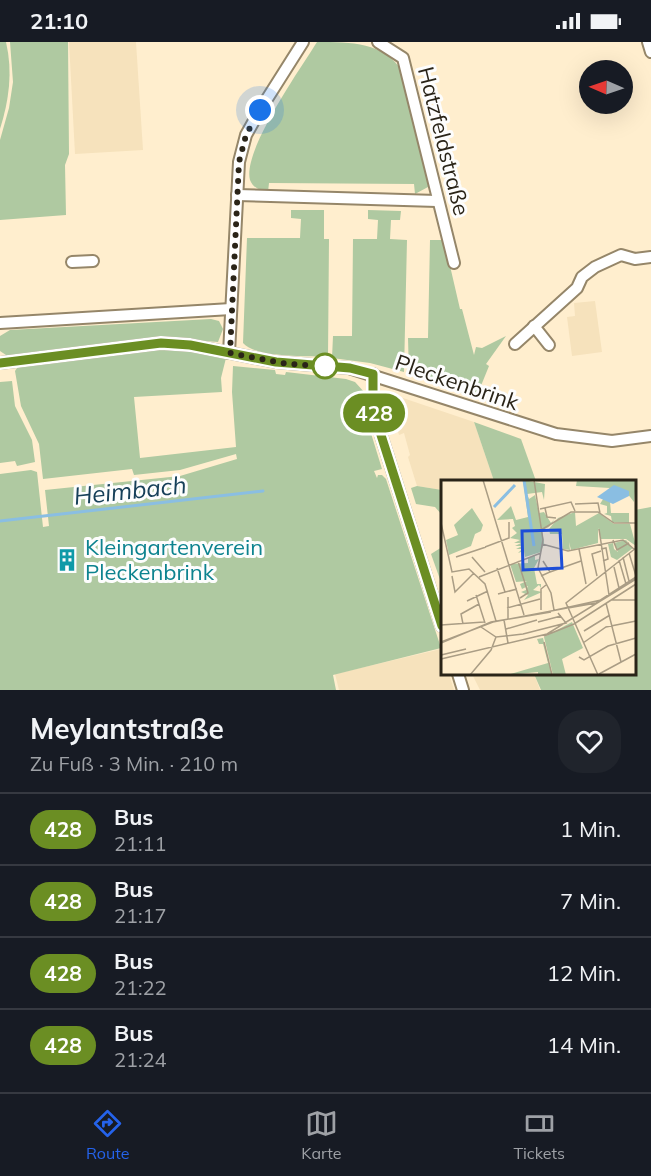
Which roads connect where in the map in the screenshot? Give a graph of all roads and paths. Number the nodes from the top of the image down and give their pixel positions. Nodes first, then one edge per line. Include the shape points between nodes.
1 (303, 42) edge
2 (378, 42) edge
3 (648, 42) edge
4 (651, 52) edge
5 (237, 195) junction
6 (438, 201) junction
7 (651, 257) edge
8 (93, 261) dead end
9 (72, 262) dead end
10 (453, 263) dead end
11 (231, 309) junction
12 (0, 323) edge
13 (534, 326) junction
14 (514, 344) dead end
15 (549, 345) dead end
16 (230, 353) junction
17 (0, 363) edge
18 (373, 374) junction
19 (651, 436) edge
20 (441, 623) edge
21 (458, 675) edge
22 (463, 690) edge

1 - 5 street via 246,135
2 - 6 street, Hatzfeldstraße via 403,58
3 - 4 street
5 - 6 street
5 - 11 street
6 - 10 street, Hatzfeldstraße
7 - 13 street via 635,259 621,255 595,267
8 - 9 street
11 - 12 street
11 - 16 street
13 - 14 street
13 - 15 street
16 - 17 street, Pleckenbrink via 161,343
16 - 18 street, Pleckenbrink
18 - 19 street, Pleckenbrink via 556,434 612,441
18 - 20 street via 373,410
21 - 22 street

